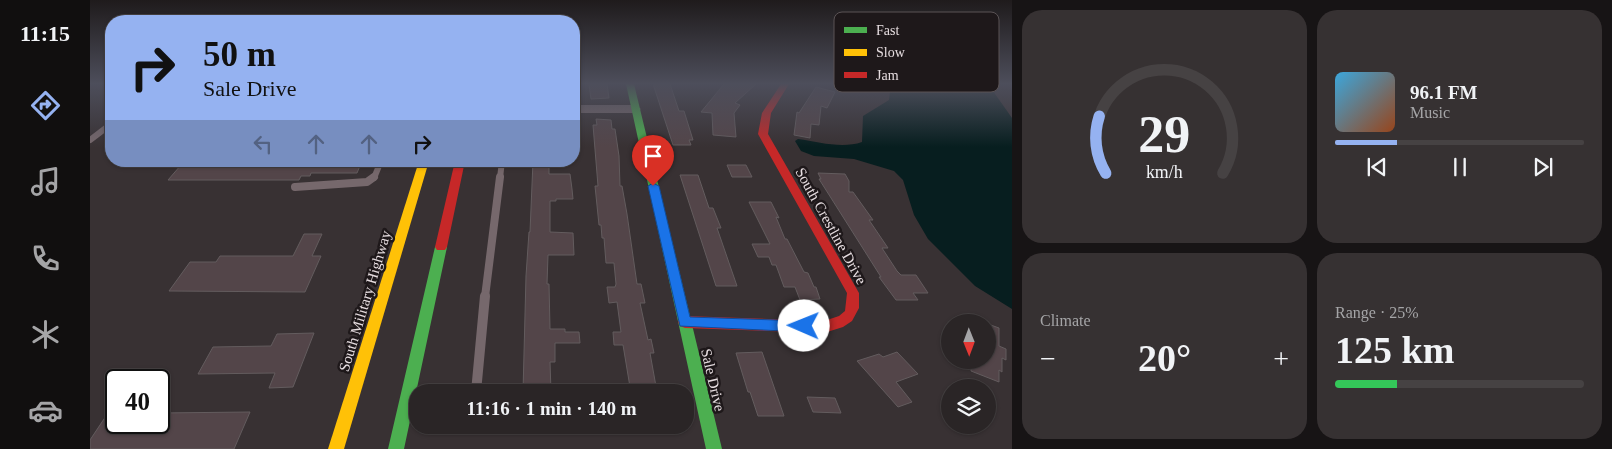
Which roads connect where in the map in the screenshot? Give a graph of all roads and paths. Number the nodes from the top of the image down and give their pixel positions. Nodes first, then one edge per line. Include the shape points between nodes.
1 (635, 105) edge
2 (770, 105) edge
3 (636, 109) junction
4 (580, 110) edge
5 (105, 129) edge
6 (90, 140) edge
7 (379, 167) edge
8 (422, 167) edge
9 (459, 167) edge
10 (501, 167) edge
11 (295, 187) dead end
12 (685, 322) junction
13 (477, 384) edge
14 (336, 449) edge
15 (396, 449) edge
16 (714, 449) edge

1 - 3 street, Sale Drive
2 - 12 street, South Crestline Drive via 761,126 763,134 853,293 855,303 852,312 846,319 824,327
3 - 4 street
3 - 12 street, Sale Drive
5 - 6 lane
7 - 11 lane via 374,178 367,182
8 - 14 street, South Military Highway
9 - 15 street
10 - 13 lane
12 - 16 street, Sale Drive

